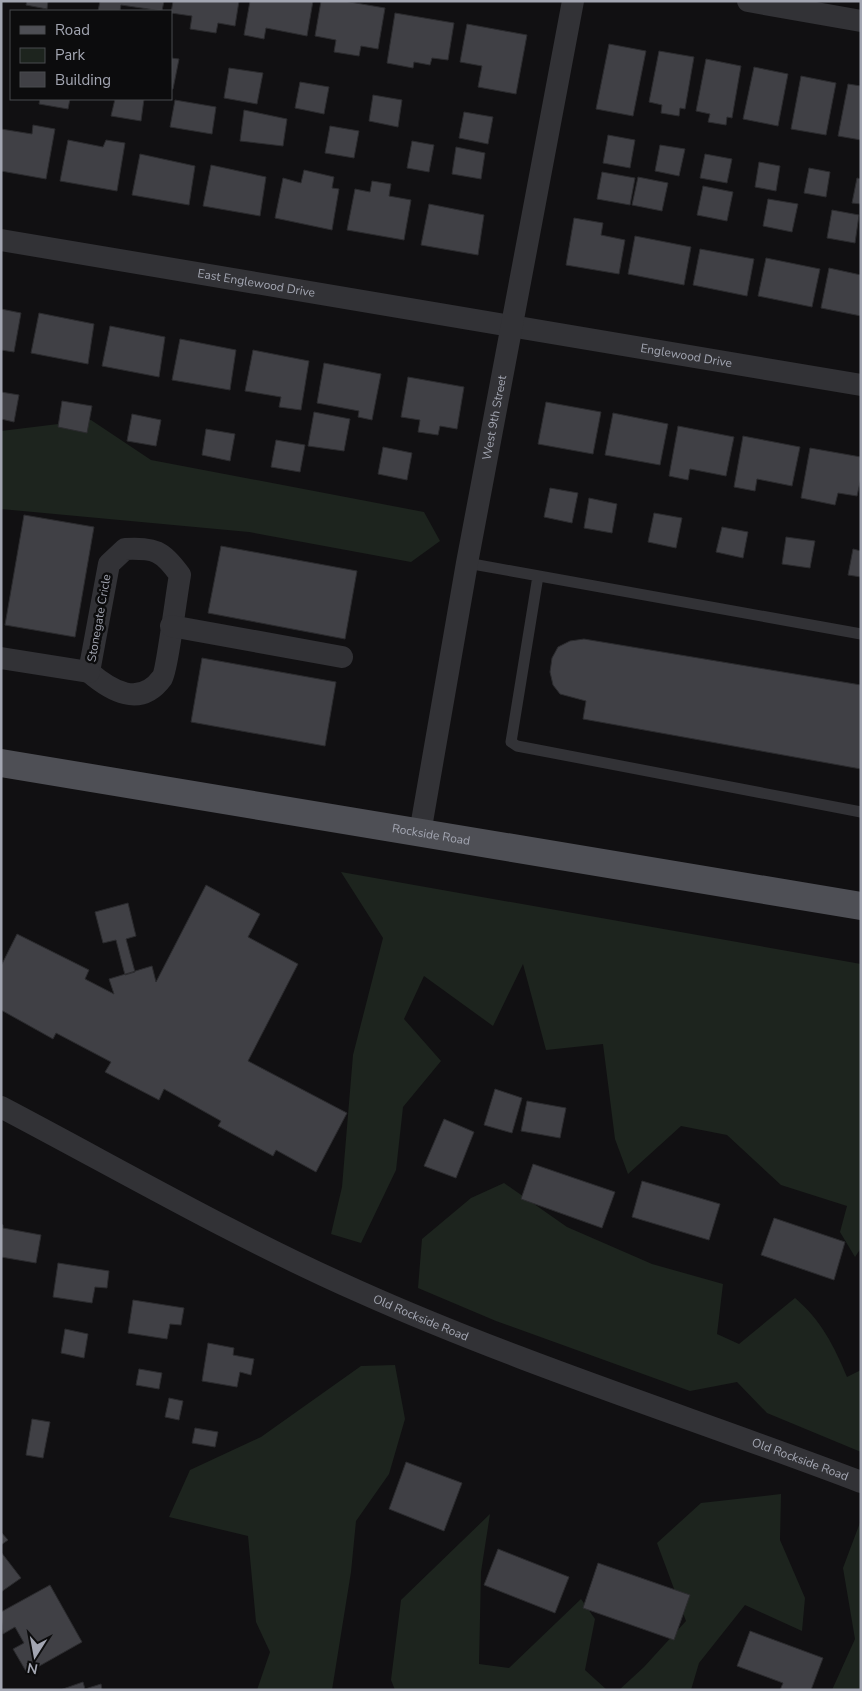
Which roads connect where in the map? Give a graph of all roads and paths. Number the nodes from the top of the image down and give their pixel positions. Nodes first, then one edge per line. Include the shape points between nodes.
1 (572, 1) edge
2 (748, 1) edge
3 (861, 21) edge
4 (1, 240) edge
5 (511, 325) junction
6 (861, 385) edge
7 (466, 563) junction
8 (538, 576) junction
9 (171, 626) junction
10 (861, 634) edge
11 (342, 657) dead end
12 (1, 658) edge
13 (89, 672) junction
14 (1, 763) edge
15 (861, 812) edge
16 (420, 833) junction
17 (861, 906) edge
18 (1, 1107) edge
19 (861, 1482) edge

1 - 5 street, West 9th Street
2 - 3 street
4 - 5 street, East Englewood Drive
5 - 6 street, Englewood Drive
5 - 7 street, West 9th Street
7 - 8 lane
7 - 16 street, West 9th Street
8 - 10 lane
8 - 15 lane via 511,742 517,746
9 - 11 street
9 - 13 street, Stonegate Cricle via 163,677 148,692 126,694 106,687
9 - 13 street, Stonegate Cricle via 180,575 166,556 146,549 124,549 109,564
12 - 13 street
14 - 16 main road, Rockside Road
16 - 17 main road, Rockside Road
18 - 19 street, Old Rockside Road via 247,1238 359,1292 481,1342

